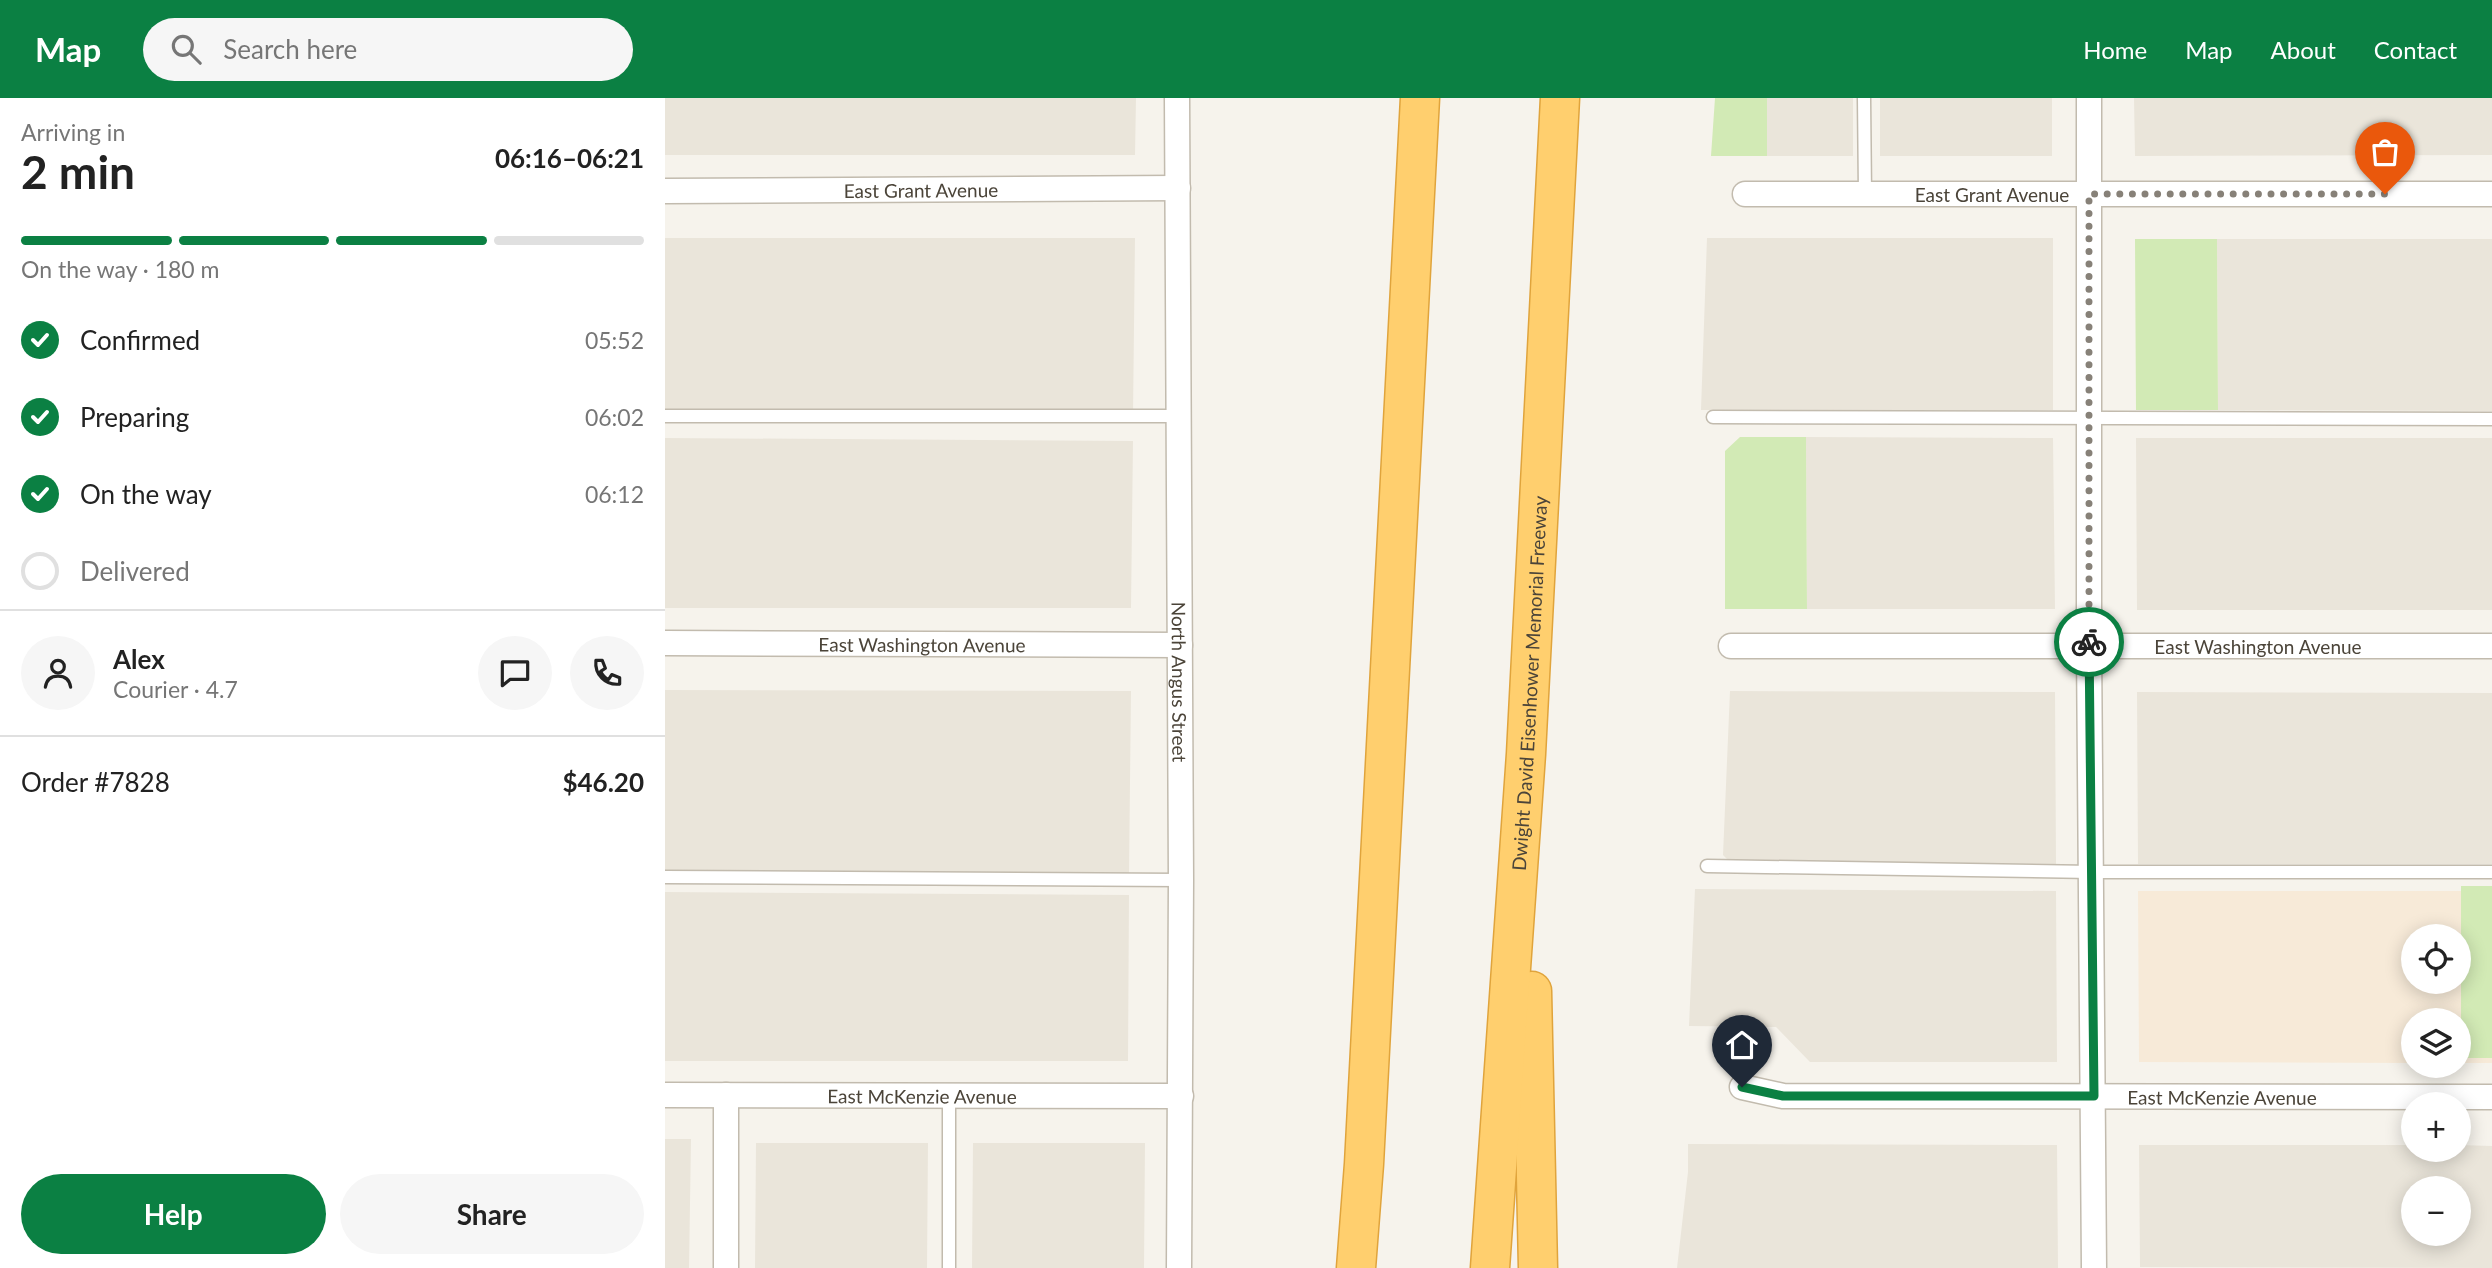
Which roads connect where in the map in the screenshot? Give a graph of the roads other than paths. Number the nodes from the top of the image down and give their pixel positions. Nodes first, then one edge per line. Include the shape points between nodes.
1 (1177, 98) edge
2 (1400, 98) edge
3 (1420, 98) edge
4 (1560, 98) edge
5 (1864, 98) edge
6 (2089, 98) edge
7 (1178, 188) junction
8 (665, 191) edge
9 (1745, 194) dead end
10 (1865, 194) junction
11 (2089, 194) junction
12 (2492, 194) edge
13 (1408, 305) junction
14 (665, 416) edge
15 (1179, 416) junction
16 (2089, 416) junction
17 (1713, 417) dead end
18 (2492, 419) edge
19 (665, 643) edge
20 (1180, 645) junction
21 (1731, 646) dead end
22 (2089, 646) junction
23 (2492, 646) edge
24 (1388, 695) junction
25 (1526, 754) junction
26 (1707, 866) dead end
27 (2492, 872) edge
28 (2092, 873) junction
29 (665, 877) edge
30 (1181, 880) junction
31 (1742, 1087) dead end
32 (665, 1095) edge
33 (726, 1095) junction
34 (949, 1096) junction
35 (1181, 1096) junction
36 (2094, 1096) junction
37 (2492, 1097) edge
38 (726, 1268) edge
39 (949, 1268) edge
40 (1179, 1268) edge
41 (1329, 1268) edge
42 (1356, 1268) edge
43 (1490, 1268) edge
44 (1538, 1268) edge
45 (2094, 1268) edge

1 - 7 street, North Angus Street
2 - 13 highway
3 - 13 highway
4 - 25 highway, Dwight David Eisenhower Memorial Freeway
5 - 10 lane
6 - 11 street
7 - 8 street, East Grant Avenue
7 - 15 street, North Angus Street
9 - 10 street, East Grant Avenue
10 - 11 street, East Grant Avenue
11 - 12 street, East Grant Avenue
11 - 16 street
13 - 24 highway
14 - 15 lane
15 - 20 street, North Angus Street
16 - 17 lane
16 - 18 lane
16 - 22 street
19 - 20 street, East Washington Avenue
20 - 30 street, North Angus Street
21 - 22 street, East Washington Avenue
22 - 23 street, East Washington Avenue
22 - 28 street
24 - 41 highway
24 - 42 highway
25 - 43 highway, Dwight David Eisenhower Memorial Freeway
25 - 44 highway
26 - 28 lane
27 - 28 lane
28 - 36 street
29 - 30 lane
30 - 35 street, North Angus Street
31 - 36 street, East McKenzie Avenue via 1783,1096
32 - 33 street, East McKenzie Avenue
33 - 34 street, East McKenzie Avenue
33 - 38 street
34 - 35 street, East McKenzie Avenue
34 - 39 lane
35 - 40 street, North Angus Street
36 - 37 street, East McKenzie Avenue
36 - 45 street

